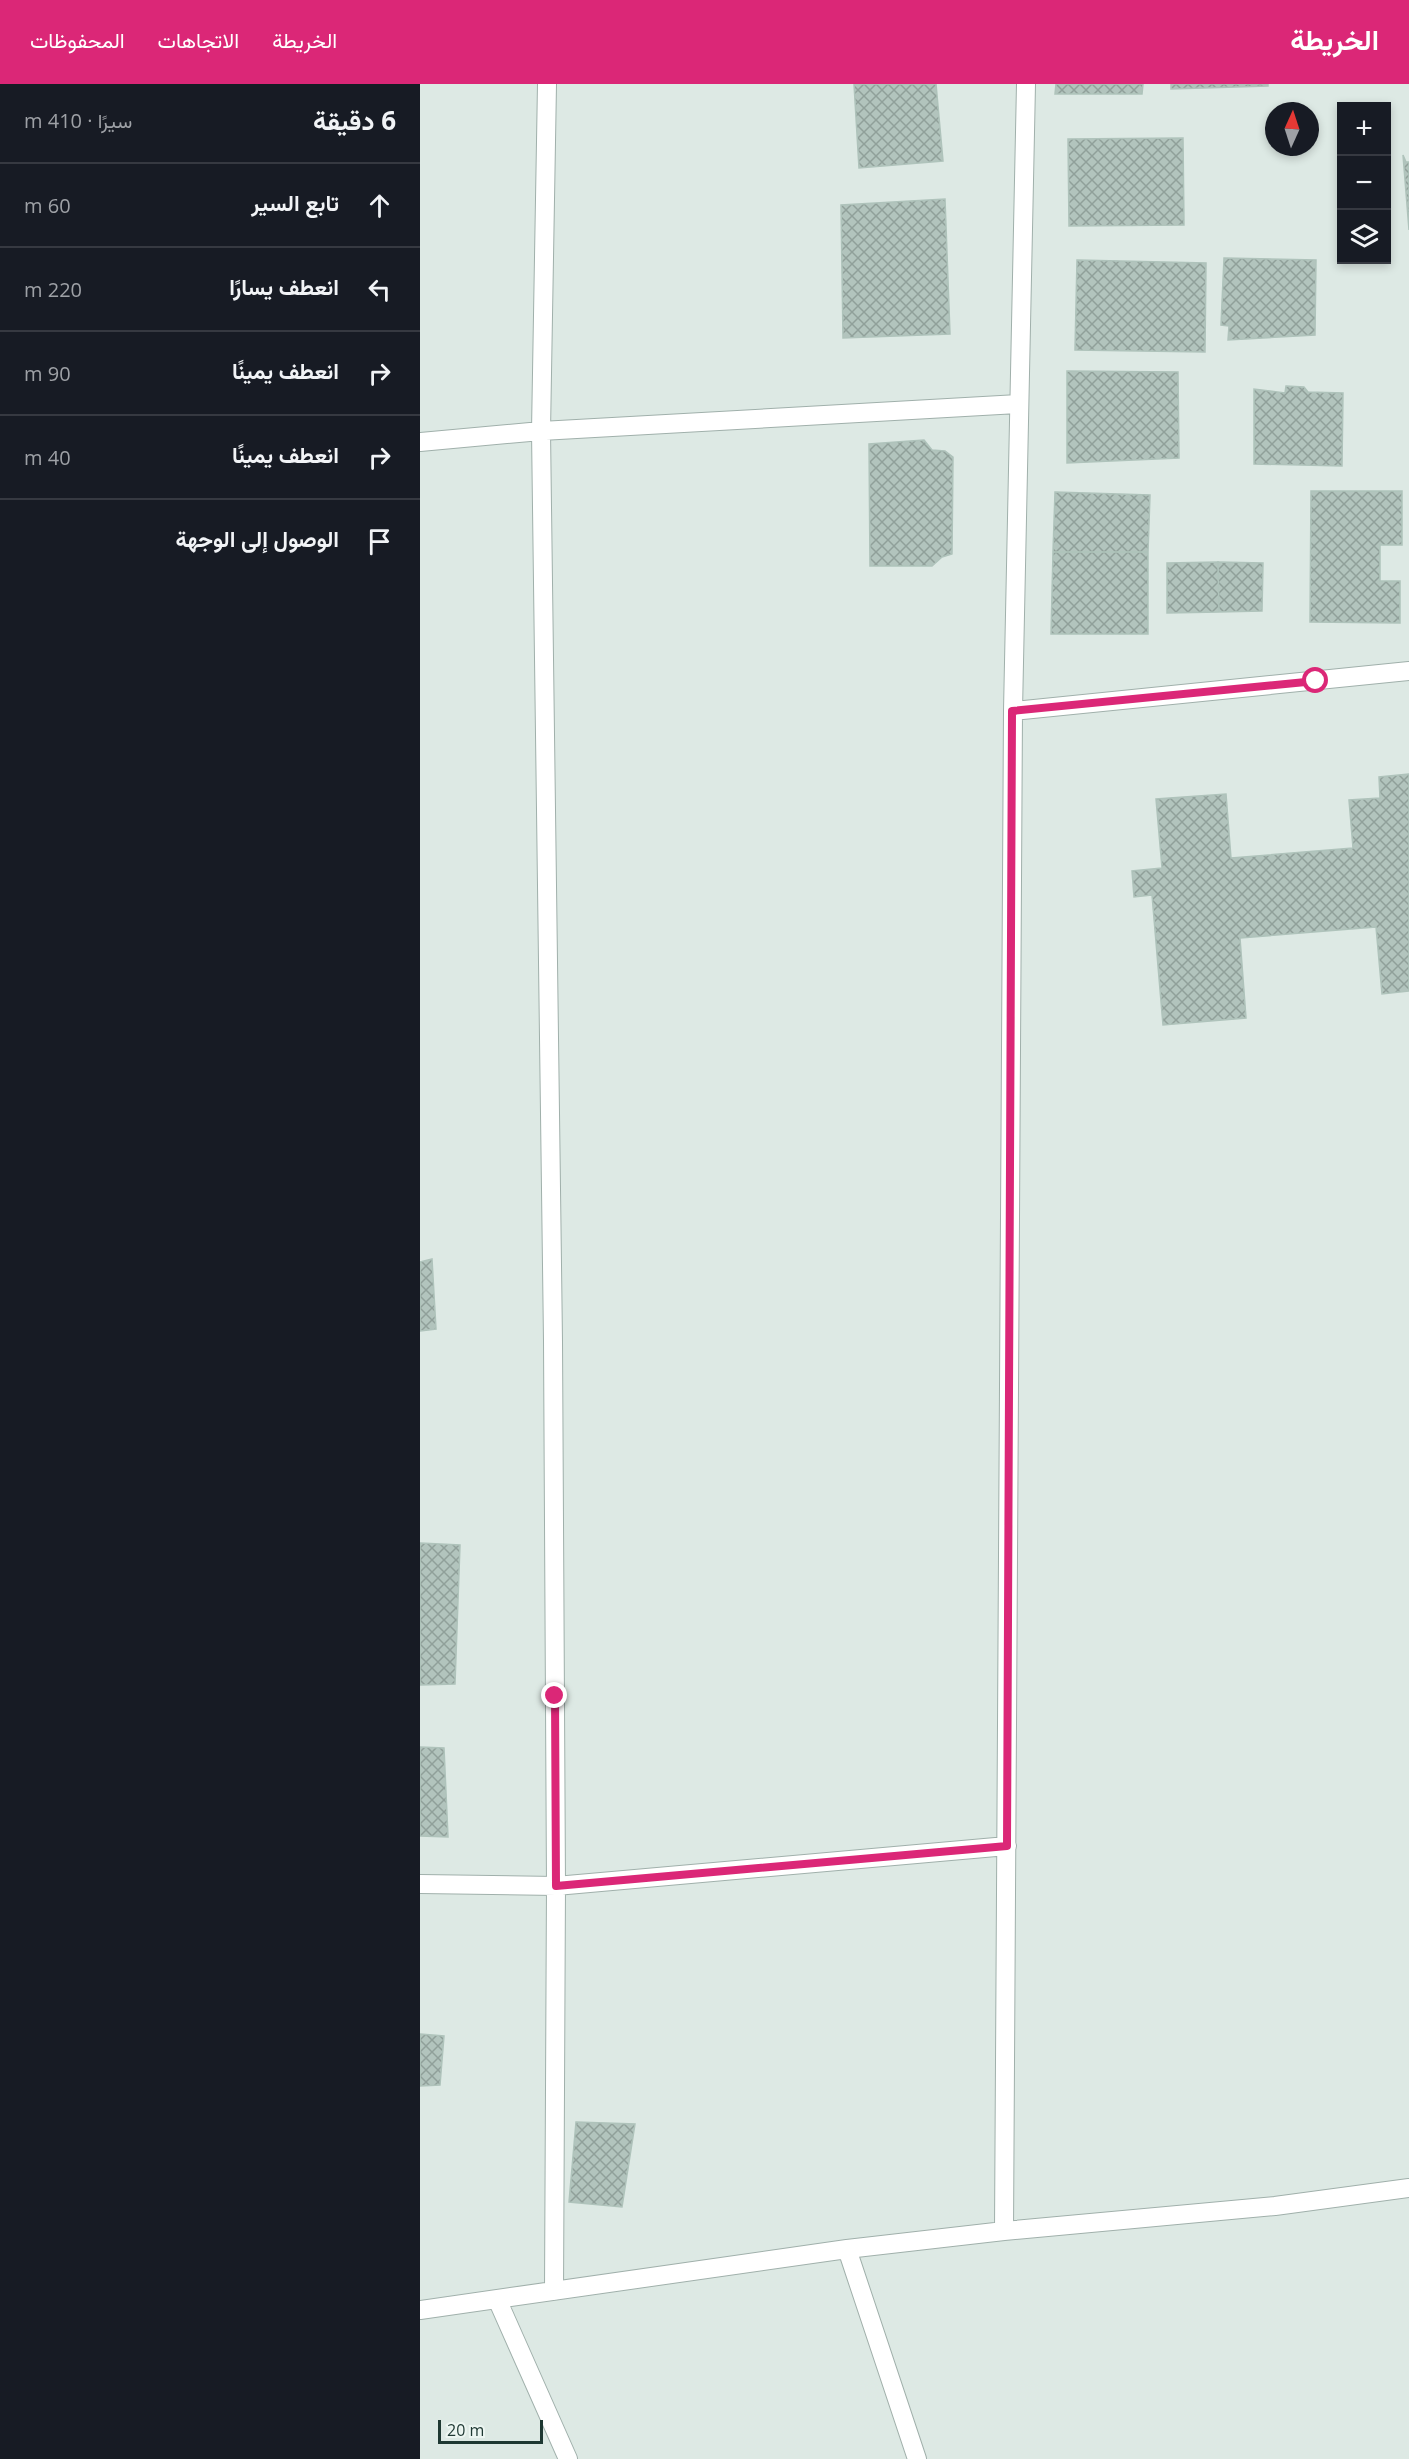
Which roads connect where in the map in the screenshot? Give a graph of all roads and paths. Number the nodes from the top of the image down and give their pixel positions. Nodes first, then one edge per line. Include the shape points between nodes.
1 (547, 84) edge
2 (1026, 84) edge
3 (1019, 404) junction
4 (541, 431) junction
5 (420, 442) edge
6 (1409, 671) edge
7 (1012, 711) junction
8 (1007, 1846) junction
9 (420, 1884) edge
10 (556, 1886) junction
11 (1409, 2188) edge
12 (1004, 2231) junction
13 (847, 2249) junction
14 (554, 2291) junction
15 (497, 2299) junction
16 (420, 2310) edge
17 (568, 2459) edge
18 (917, 2459) edge

1 - 4 street
2 - 3 street
3 - 4 street
3 - 7 street
4 - 5 street
4 - 10 street
6 - 7 street
7 - 8 street
8 - 10 street
8 - 12 street
9 - 10 street
10 - 14 street
11 - 12 street via 1275,2206
12 - 13 street
13 - 14 street
13 - 18 street
14 - 15 street
15 - 16 street
15 - 17 street

